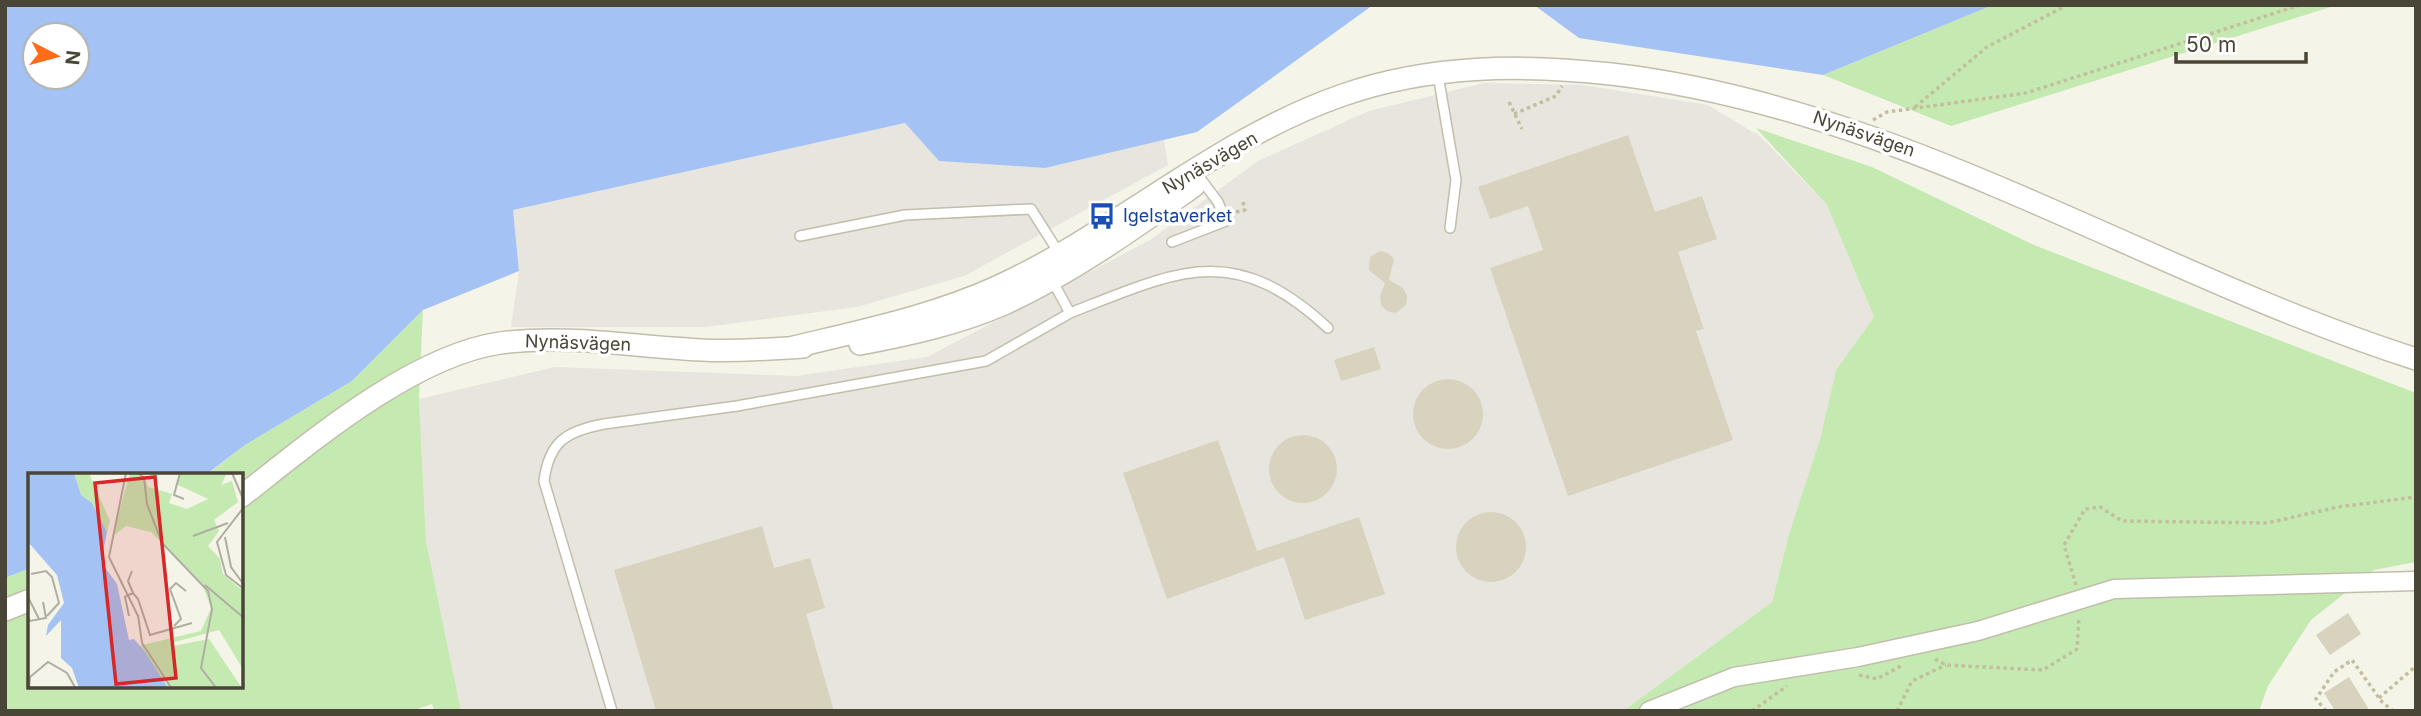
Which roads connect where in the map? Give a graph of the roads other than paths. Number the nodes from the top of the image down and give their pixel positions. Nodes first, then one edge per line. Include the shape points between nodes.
1 (1437, 73) junction
2 (1198, 175) junction
3 (1450, 228) dead end
4 (800, 236) dead end
5 (1172, 242) dead end
6 (1056, 266) junction
7 (1070, 313) junction
8 (1328, 328) dead end
9 (2416, 359) edge
10 (243, 495) edge
11 (2416, 581) edge
12 (28, 601) edge
13 (5, 610) edge
14 (612, 711) edge
15 (1649, 711) edge

1 - 2 street, Nynäsvägen via 1341,96 1284,121
1 - 3 lane via 1456,180
1 - 9 street, Nynäsvägen via 1564,69 1700,89 1817,117 1939,161 2337,332
2 - 5 lane via 1226,221
2 - 6 street, Nynäsvägen
4 - 6 lane via 905,215 1031,209
6 - 7 lane
6 - 10 street, Nynäsvägen via 1003,304 937,328 861,344 703,350 566,340 498,344 427,368 388,389
7 - 8 lane via 1153,281 1216,270 1263,281
7 - 14 lane via 986,361 737,406 604,424 562,438 547,460 544,481
11 - 15 street via 2114,589 1978,631 1734,677
12 - 13 street

